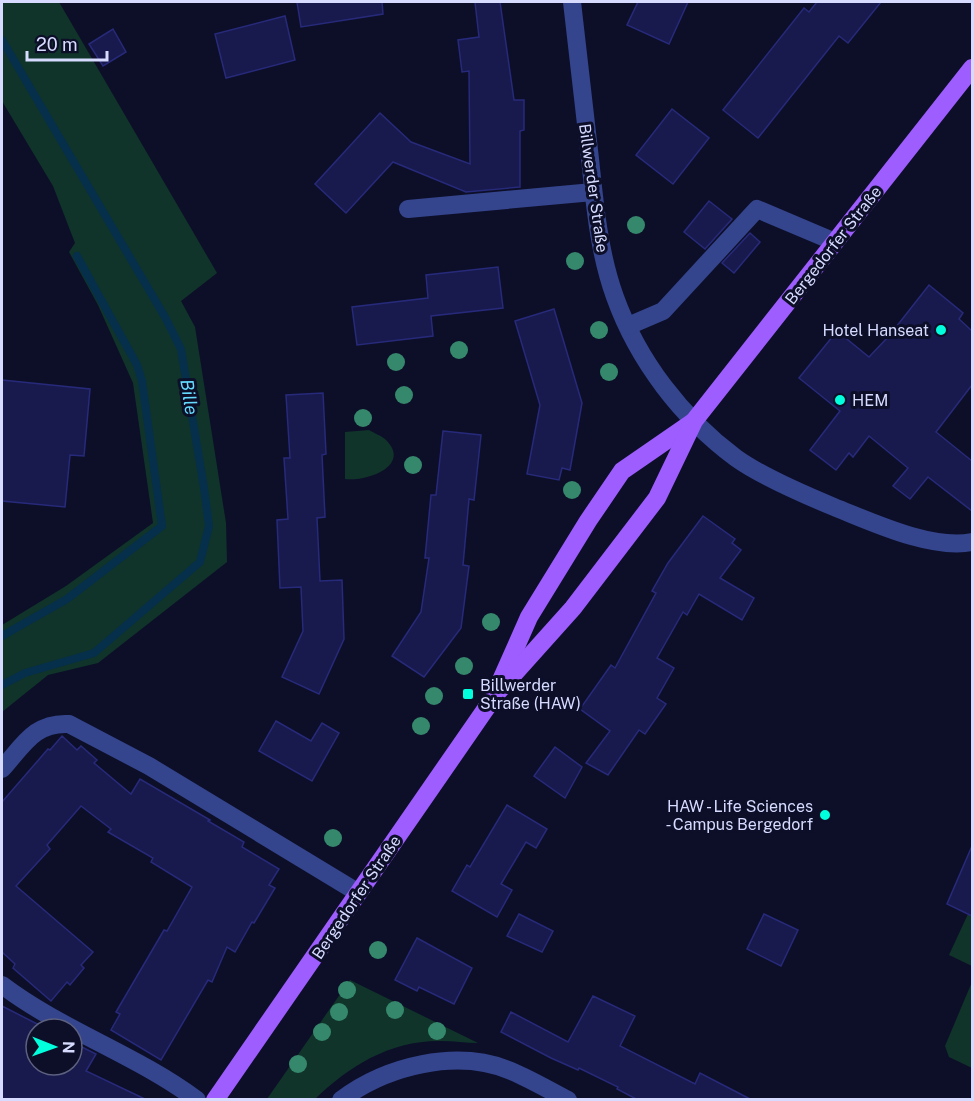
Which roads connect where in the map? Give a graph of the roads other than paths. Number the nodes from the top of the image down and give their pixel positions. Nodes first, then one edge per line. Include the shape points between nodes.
1 (572, 2) edge
2 (972, 68) edge
3 (593, 192) junction
4 (408, 209) dead end
5 (836, 242) junction
6 (628, 326) junction
7 (693, 421) junction
8 (972, 542) edge
9 (496, 694) junction
10 (2, 769) edge
11 (357, 892) junction
12 (2, 985) edge
13 (197, 1100) edge
14 (215, 1100) edge
15 (341, 1100) edge
16 (568, 1100) edge

1 - 3 street, Billwerder Straße
2 - 5 main road, Bergedorfer Straße
3 - 4 street
3 - 6 street, Billwerder Straße via 606,267
5 - 6 street via 757,209 663,311
5 - 7 main road, Bergedorfer Straße
6 - 7 street, Billwerder Straße via 646,363
7 - 8 street, Billwerder Straße via 738,459 812,498 888,529 936,541
7 - 9 main road, Bergedorfer Straße via 657,498 573,608
7 - 9 main road, Bergedorfer Straße via 622,471 529,617
9 - 11 main road, Bergedorfer Straße
10 - 11 street via 36,731 46,725 69,724 149,766
11 - 14 main road, Bergedorfer Straße
12 - 13 street
15 - 16 street via 386,1074 447,1061 509,1070

